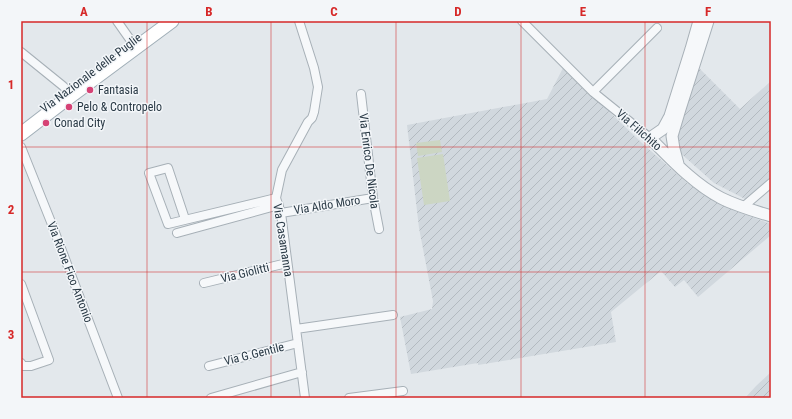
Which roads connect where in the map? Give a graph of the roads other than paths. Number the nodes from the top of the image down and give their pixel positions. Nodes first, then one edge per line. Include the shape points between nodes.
1 (117, 21) edge
2 (160, 21) edge
3 (172, 21) edge
4 (300, 21) edge
5 (522, 21) edge
6 (698, 21) edge
7 (708, 21) edge
8 (657, 28) dead end
9 (134, 45) junction
10 (21, 52) edge
11 (593, 92) junction
12 (69, 93) junction
13 (361, 94) dead end
14 (21, 126) edge
15 (21, 134) edge
16 (650, 138) junction
17 (21, 147) edge
18 (679, 166) junction
19 (771, 183) edge
20 (373, 198) junction
21 (279, 205) junction
22 (743, 207) junction
23 (771, 216) edge
24 (185, 220) junction
25 (379, 228) dead end
26 (177, 232) dead end
27 (287, 263) junction
28 (204, 283) dead end
29 (21, 284) edge
30 (393, 315) dead end
31 (296, 330) junction
32 (298, 343) junction
33 (22, 365) edge
34 (209, 366) dead end
35 (302, 372) junction
36 (403, 391) dead end
37 (118, 398) edge
38 (211, 398) edge
39 (305, 398) edge
40 (349, 398) edge

1 - 9 street
2 - 9 main road, Via Nazionale delle Puglie
3 - 9 main road, Via Nazionale delle Puglie
4 - 21 street, Via Casamanna via 318,87 312,118 282,170
5 - 11 street, Via Filichito
6 - 16 street via 670,116 663,129
7 - 18 street via 672,136
8 - 11 street
9 - 12 main road, Via Nazionale delle Puglie
10 - 12 street
11 - 16 street, Via Filichito
12 - 14 main road, Via Nazionale delle Puglie
12 - 15 main road, Via Nazionale delle Puglie
13 - 20 street, Via Enrico De Nicola
16 - 18 street, Via Filichito
17 - 37 street, Via Rione Fico Antonio
18 - 22 street, Via Filichito via 708,190
19 - 22 street
20 - 21 street, Via Aldo Moro
20 - 25 street, Via Enrico De Nicola
21 - 24 street
21 - 26 street
21 - 27 street, Via Casamanna
22 - 23 street, Via Filichito
24 - 24 street via 168,168 149,173 168,224
27 - 28 street, Via Giolitti
27 - 31 street, Via Casamanna
29 - 33 street via 49,360 31,366
30 - 31 street
31 - 32 street, Via Casamanna
32 - 34 street, Via G.Gentile
32 - 35 street, Via Casamanna
35 - 38 street
35 - 39 street, Via Casamanna
36 - 40 street

